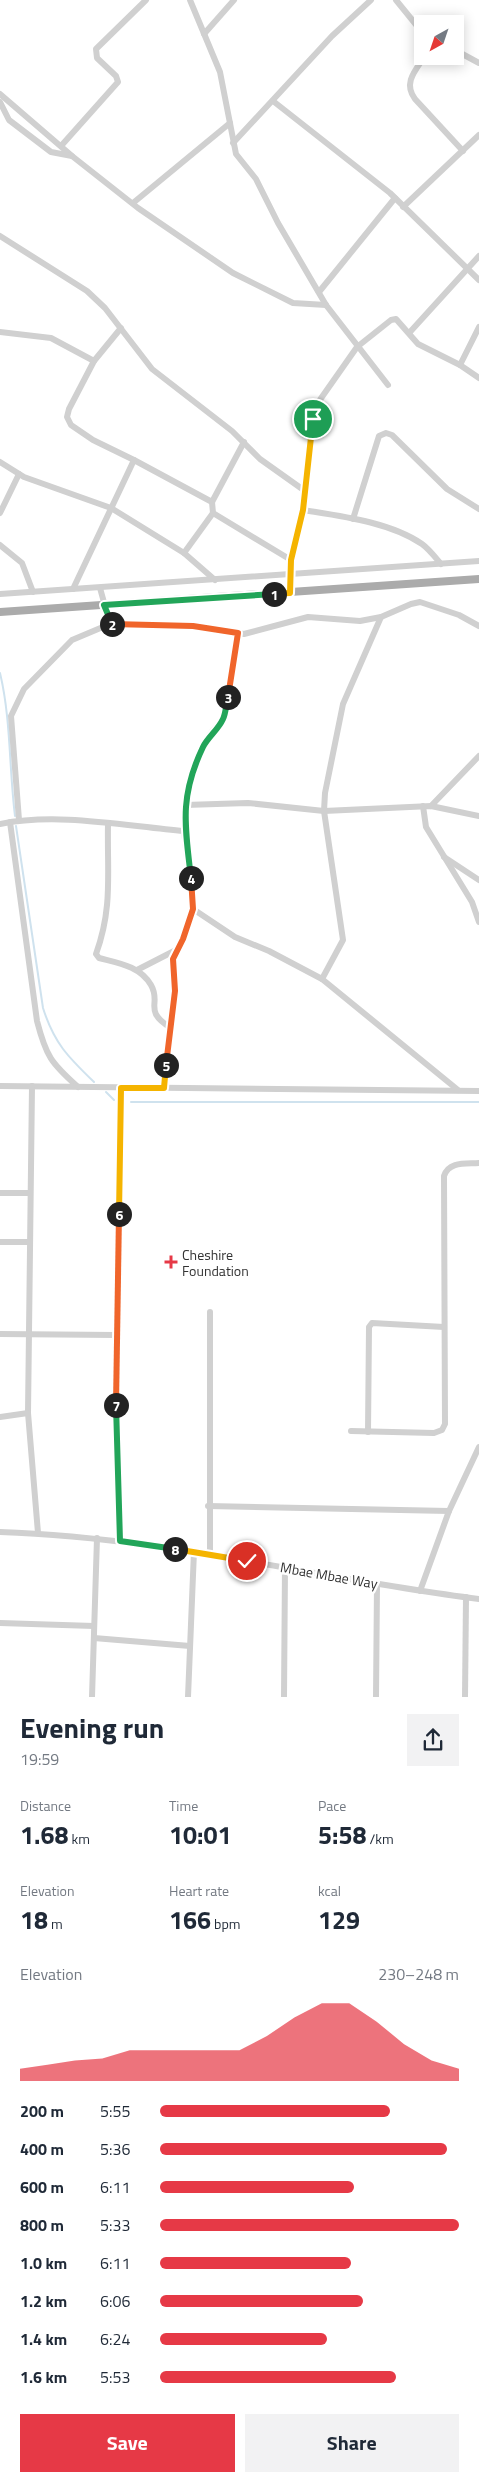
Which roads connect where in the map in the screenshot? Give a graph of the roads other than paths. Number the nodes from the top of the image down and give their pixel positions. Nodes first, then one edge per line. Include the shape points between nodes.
1 (146, 0) edge
2 (190, 0) edge
3 (234, 0) edge
4 (371, 0) edge
5 (396, 0) edge
6 (414, 22) edge
7 (204, 34) junction
8 (464, 55) edge
9 (479, 63) edge
10 (419, 65) edge
11 (0, 94) edge
12 (273, 100) junction
13 (0, 102) edge
14 (230, 123) junction
15 (479, 135) edge
16 (233, 144) junction
17 (60, 146) junction
18 (463, 151) junction
19 (72, 156) junction
20 (395, 198) junction
21 (133, 203) junction
22 (403, 206) junction
23 (0, 236) edge
24 (479, 256) edge
25 (467, 269) junction
26 (479, 280) edge
27 (319, 292) junction
28 (326, 305) junction
29 (479, 327) edge
30 (121, 328) junction
31 (0, 332) edge
32 (410, 332) junction
33 (357, 347) junction
34 (94, 361) junction
35 (460, 365) junction
36 (479, 378) edge
37 (388, 385) dead end
38 (244, 442) junction
39 (134, 460) junction
40 (0, 462) edge
41 (20, 474) junction
42 (305, 491) junction
43 (212, 502) junction
44 (111, 508) junction
45 (479, 509) edge
46 (303, 510) junction
47 (0, 513) edge
48 (213, 513) junction
49 (353, 519) junction
50 (0, 545) edge
51 (184, 553) junction
52 (291, 560) junction
53 (479, 561) edge
54 (441, 564) junction
55 (292, 575) junction
56 (479, 579) edge
57 (215, 580) junction
58 (100, 588) junction
59 (73, 589) junction
60 (34, 592) junction
61 (290, 593) junction
62 (0, 594) edge
63 (104, 605) junction
64 (0, 612) edge
65 (381, 616) junction
66 (110, 624) junction
67 (479, 626) edge
68 (238, 633) junction
69 (479, 756) edge
70 (185, 805) junction
71 (423, 806) junction
72 (431, 806) junction
73 (324, 811) junction
74 (479, 816) edge
75 (19, 820) junction
76 (10, 822) junction
77 (0, 824) edge
78 (108, 824) junction
79 (184, 831) junction
80 (443, 856) junction
81 (479, 880) edge
82 (193, 909) junction
83 (479, 922) edge
84 (176, 950) junction
85 (136, 970) junction
86 (322, 979) junction
87 (171, 1028) junction
88 (0, 1086) edge
89 (32, 1086) junction
90 (78, 1087) junction
91 (121, 1088) junction
92 (164, 1088) junction
93 (458, 1090) junction
94 (479, 1091) edge
95 (479, 1162) edge
96 (0, 1193) edge
97 (30, 1193) junction
98 (0, 1242) edge
99 (29, 1242) junction
100 (210, 1312) dead end
101 (444, 1327) junction
102 (29, 1333) junction
103 (0, 1334) edge
104 (116, 1335) junction
105 (28, 1413) junction
106 (0, 1417) edge
107 (351, 1431) dead end
108 (368, 1432) junction
109 (479, 1447) edge
110 (208, 1506) junction
111 (450, 1512) junction
112 (0, 1532) edge
113 (38, 1533) junction
114 (97, 1538) junction
115 (120, 1541) junction
116 (194, 1551) junction
117 (210, 1555) junction
118 (285, 1568) junction
119 (377, 1584) junction
120 (420, 1591) junction
121 (466, 1597) junction
122 (479, 1599) edge
123 (0, 1623) edge
124 (94, 1626) junction
125 (94, 1638) junction
126 (190, 1646) junction
127 (92, 1697) edge
128 (188, 1697) edge
129 (284, 1697) edge
130 (376, 1697) edge
131 (465, 1697) edge

1 - 17 street via 96,49 97,58 118,82
2 - 7 street
3 - 7 street
4 - 12 street via 332,36
5 - 6 street
7 - 14 street via 220,72
8 - 9 street
10 - 18 street via 409,81 409,90
11 - 17 street
12 - 16 street
12 - 20 street
13 - 19 street via 9,120 37,142 56,154
14 - 16 street
14 - 21 street
15 - 18 street
16 - 27 street via 236,154 253,173
17 - 19 street
18 - 22 street
19 - 21 street
20 - 22 street
20 - 27 street
21 - 28 street via 238,276 298,304
22 - 25 street
23 - 30 street via 87,291
24 - 25 street
25 - 26 street
25 - 32 street
27 - 28 street
28 - 33 street
29 - 35 street
30 - 34 street
30 - 38 street via 152,369
31 - 34 street via 50,338
32 - 33 street via 393,318
32 - 35 street via 418,344
33 - 37 street
33 - 42 street via 317,404
34 - 39 street via 69,409 67,420 93,440
35 - 36 street
38 - 42 street via 266,463
38 - 43 street
39 - 43 street
39 - 44 street
40 - 41 street
41 - 44 street
41 - 47 street
42 - 46 street
43 - 48 street
44 - 51 street
44 - 59 street
45 - 49 street via 447,489 392,435 386,433 379,436
46 - 49 street
46 - 52 street
48 - 51 street
48 - 52 street
49 - 54 street via 413,539 424,545
50 - 60 street via 22,563
51 - 57 street
52 - 55 street
53 - 54 street
54 - 55 street
55 - 57 street
55 - 61 street
56 - 61 main road
57 - 58 street
58 - 59 street
58 - 63 street
59 - 60 street
60 - 62 street
61 - 63 main road
63 - 64 main road
63 - 66 street
65 - 67 street via 420,602 460,615
65 - 68 street via 360,621 308,617
65 - 73 street via 343,704
66 - 68 street via 193,626
66 - 75 street via 72,640 24,689 13,710
68 - 70 street via 225,712 202,750
69 - 72 street
70 - 73 street via 248,804
70 - 79 street
71 - 72 street
71 - 73 street
71 - 80 street via 426,827
72 - 74 street
73 - 86 street via 343,940
75 - 76 street
75 - 78 street
76 - 77 street
76 - 90 street via 43,1046 52,1063
78 - 79 street
78 - 85 street via 110,895 107,919 96,954 99,958
79 - 82 street
80 - 81 street
80 - 83 street via 472,902
82 - 84 street
82 - 86 street via 235,937
84 - 85 street
84 - 87 street
85 - 87 street via 151,985 158,1020
86 - 93 street
87 - 92 street
88 - 89 street
89 - 90 street
89 - 97 street
90 - 91 street
91 - 92 street
91 - 104 street
92 - 93 street
93 - 94 street
95 - 101 street via 451,1165 444,1176
96 - 97 street
97 - 99 street
98 - 99 street
99 - 102 street
100 - 110 street
101 - 108 street via 442,1430 434,1433
101 - 108 street via 372,1323
102 - 103 street
102 - 104 street
102 - 105 street
104 - 115 street
105 - 106 street
105 - 113 street
107 - 108 street
109 - 111 street
110 - 111 street
110 - 117 street
111 - 120 street
112 - 113 street, Mbae Mbae Way
113 - 114 street, Mbae Mbae Way
114 - 115 street, Mbae Mbae Way
114 - 124 street
115 - 116 street, Mbae Mbae Way
116 - 117 street, Mbae Mbae Way
116 - 126 street
117 - 118 street, Mbae Mbae Way
118 - 119 street, Mbae Mbae Way
118 - 129 street
119 - 120 street, Mbae Mbae Way
119 - 130 street
120 - 121 street, Mbae Mbae Way
121 - 122 street, Mbae Mbae Way
121 - 131 street
123 - 124 street
124 - 125 street
125 - 126 street
125 - 127 street
126 - 128 street

